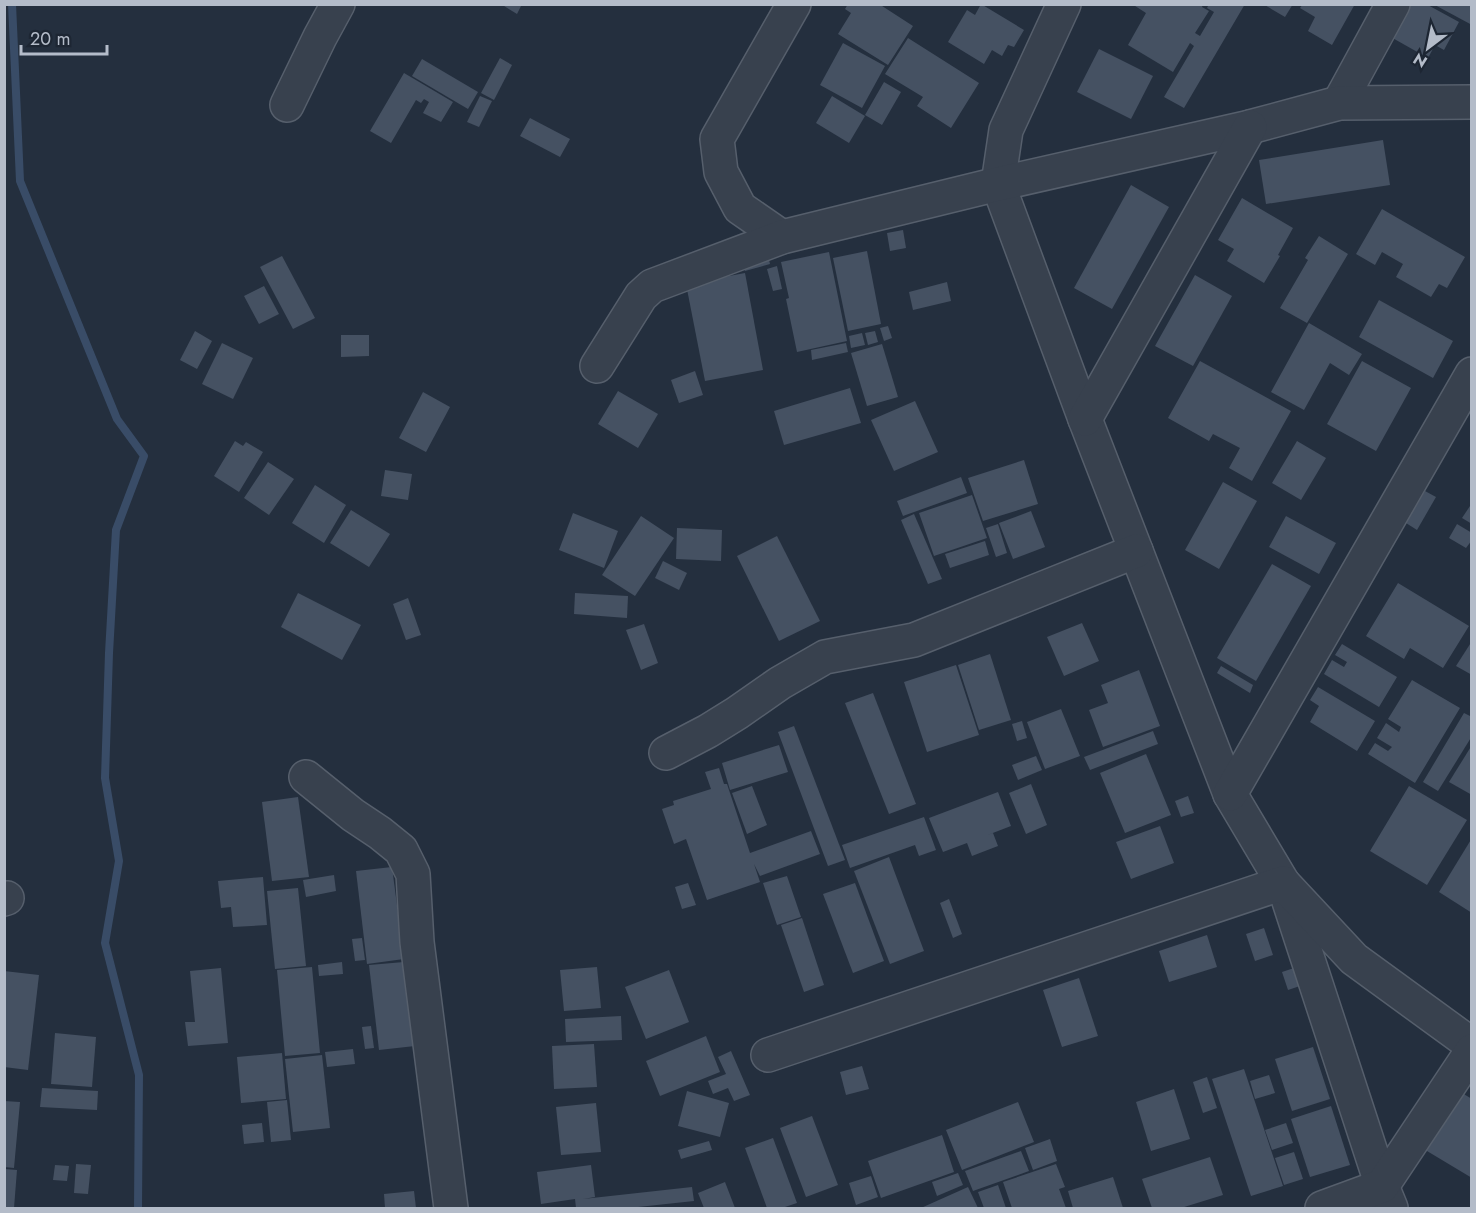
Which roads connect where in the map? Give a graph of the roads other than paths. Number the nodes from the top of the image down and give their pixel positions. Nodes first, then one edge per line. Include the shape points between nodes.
1 (338, 4) edge
2 (794, 4) edge
3 (1064, 4) edge
4 (1393, 4) edge
5 (1472, 102) edge
6 (1339, 103) junction
7 (287, 105) dead end
8 (1250, 127) junction
9 (998, 184) junction
10 (782, 237) junction
11 (597, 366) dead end
12 (1472, 374) edge
13 (1085, 419) junction
14 (1136, 551) junction
15 (666, 753) dead end
16 (306, 777) dead end
17 (1230, 794) junction
18 (1283, 883) junction
19 (1472, 1045) edge
20 (1472, 1051) edge
21 (768, 1055) dead end
22 (1386, 1197) edge
23 (451, 1209) edge
24 (1322, 1209) edge

1 - 7 street
2 - 10 street via 717,139 721,172 740,208
3 - 9 street via 1006,130
4 - 6 street
5 - 6 street
6 - 8 street
8 - 9 street
8 - 13 street
9 - 10 street
9 - 13 street
10 - 11 street via 646,290
12 - 17 street
13 - 14 street
14 - 15 street via 914,640 825,657
14 - 17 street
16 - 23 street via 400,850 413,874 417,942
17 - 18 street
18 - 19 street via 1354,959
18 - 21 street
18 - 22 street
20 - 22 street
22 - 24 street

